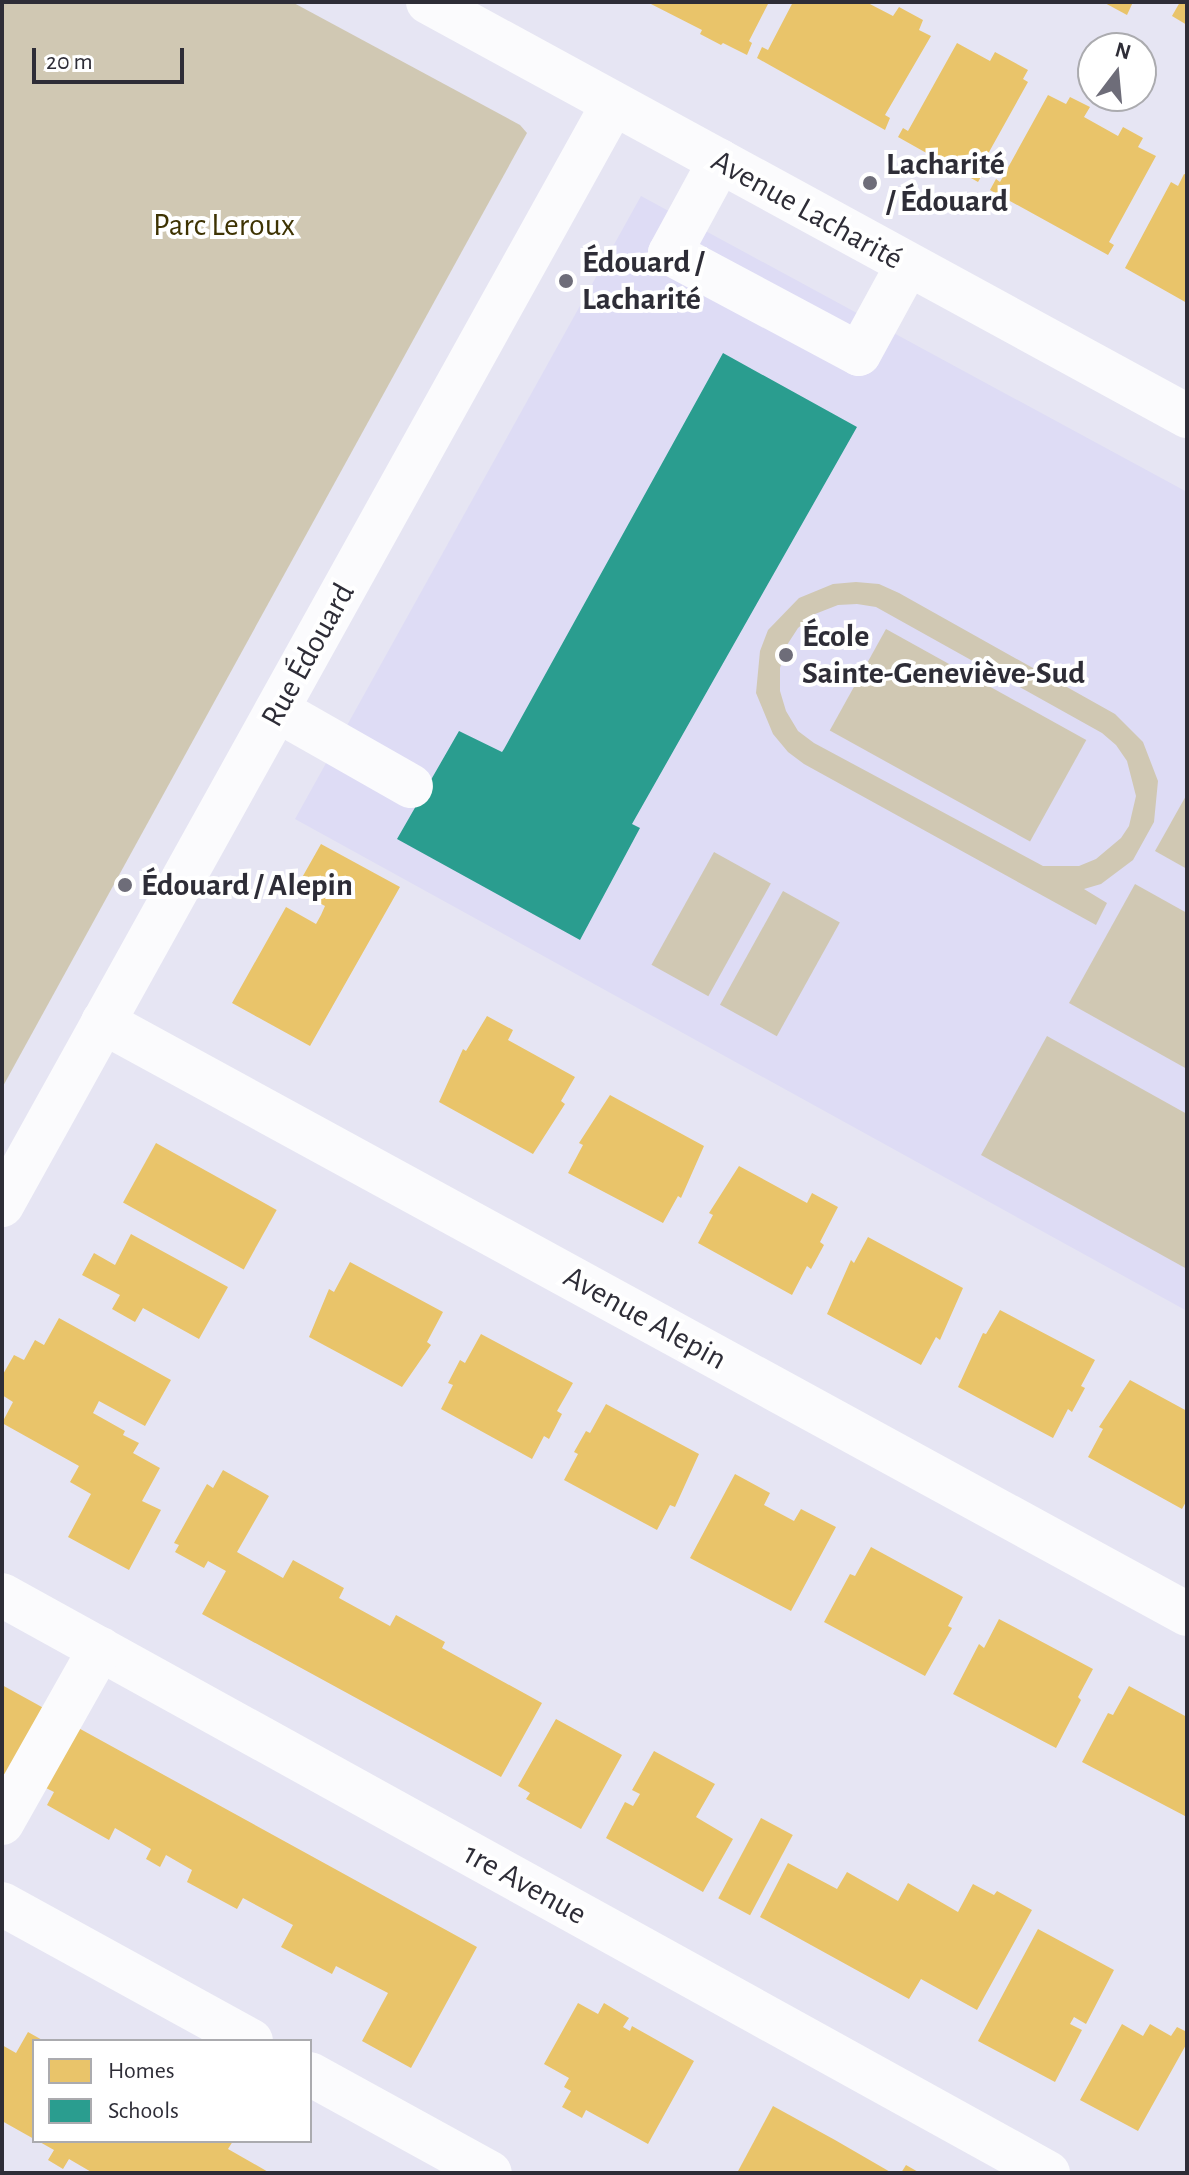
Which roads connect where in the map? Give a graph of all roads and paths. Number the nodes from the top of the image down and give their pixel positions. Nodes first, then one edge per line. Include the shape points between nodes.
1 (428, 2) edge
2 (613, 104) junction
3 (720, 161) junction
4 (908, 264) junction
5 (1187, 416) edge
6 (277, 710) junction
7 (411, 786) dead end
8 (103, 1022) junction
9 (2, 1205) edge
10 (2, 1595) edge
11 (1187, 1614) edge
12 (100, 1649) junction
13 (2, 1823) edge
14 (2, 1904) edge
15 (247, 2039) edge
16 (312, 2075) edge
17 (490, 2173) edge
18 (1048, 2173) edge

1 - 2 street, Avenue Lacharité
2 - 3 street, Avenue Lacharité
2 - 6 street, Rue Édouard
3 - 4 street, Avenue Lacharité
3 - 4 street via 670,253 859,354
4 - 5 street, Avenue Lacharité
6 - 7 street
6 - 8 street, Rue Édouard
8 - 9 street, Rue Édouard
8 - 11 street, Avenue Alepin
10 - 12 street, 1re Avenue
12 - 13 street
12 - 18 street, 1re Avenue
14 - 15 street
16 - 17 street

